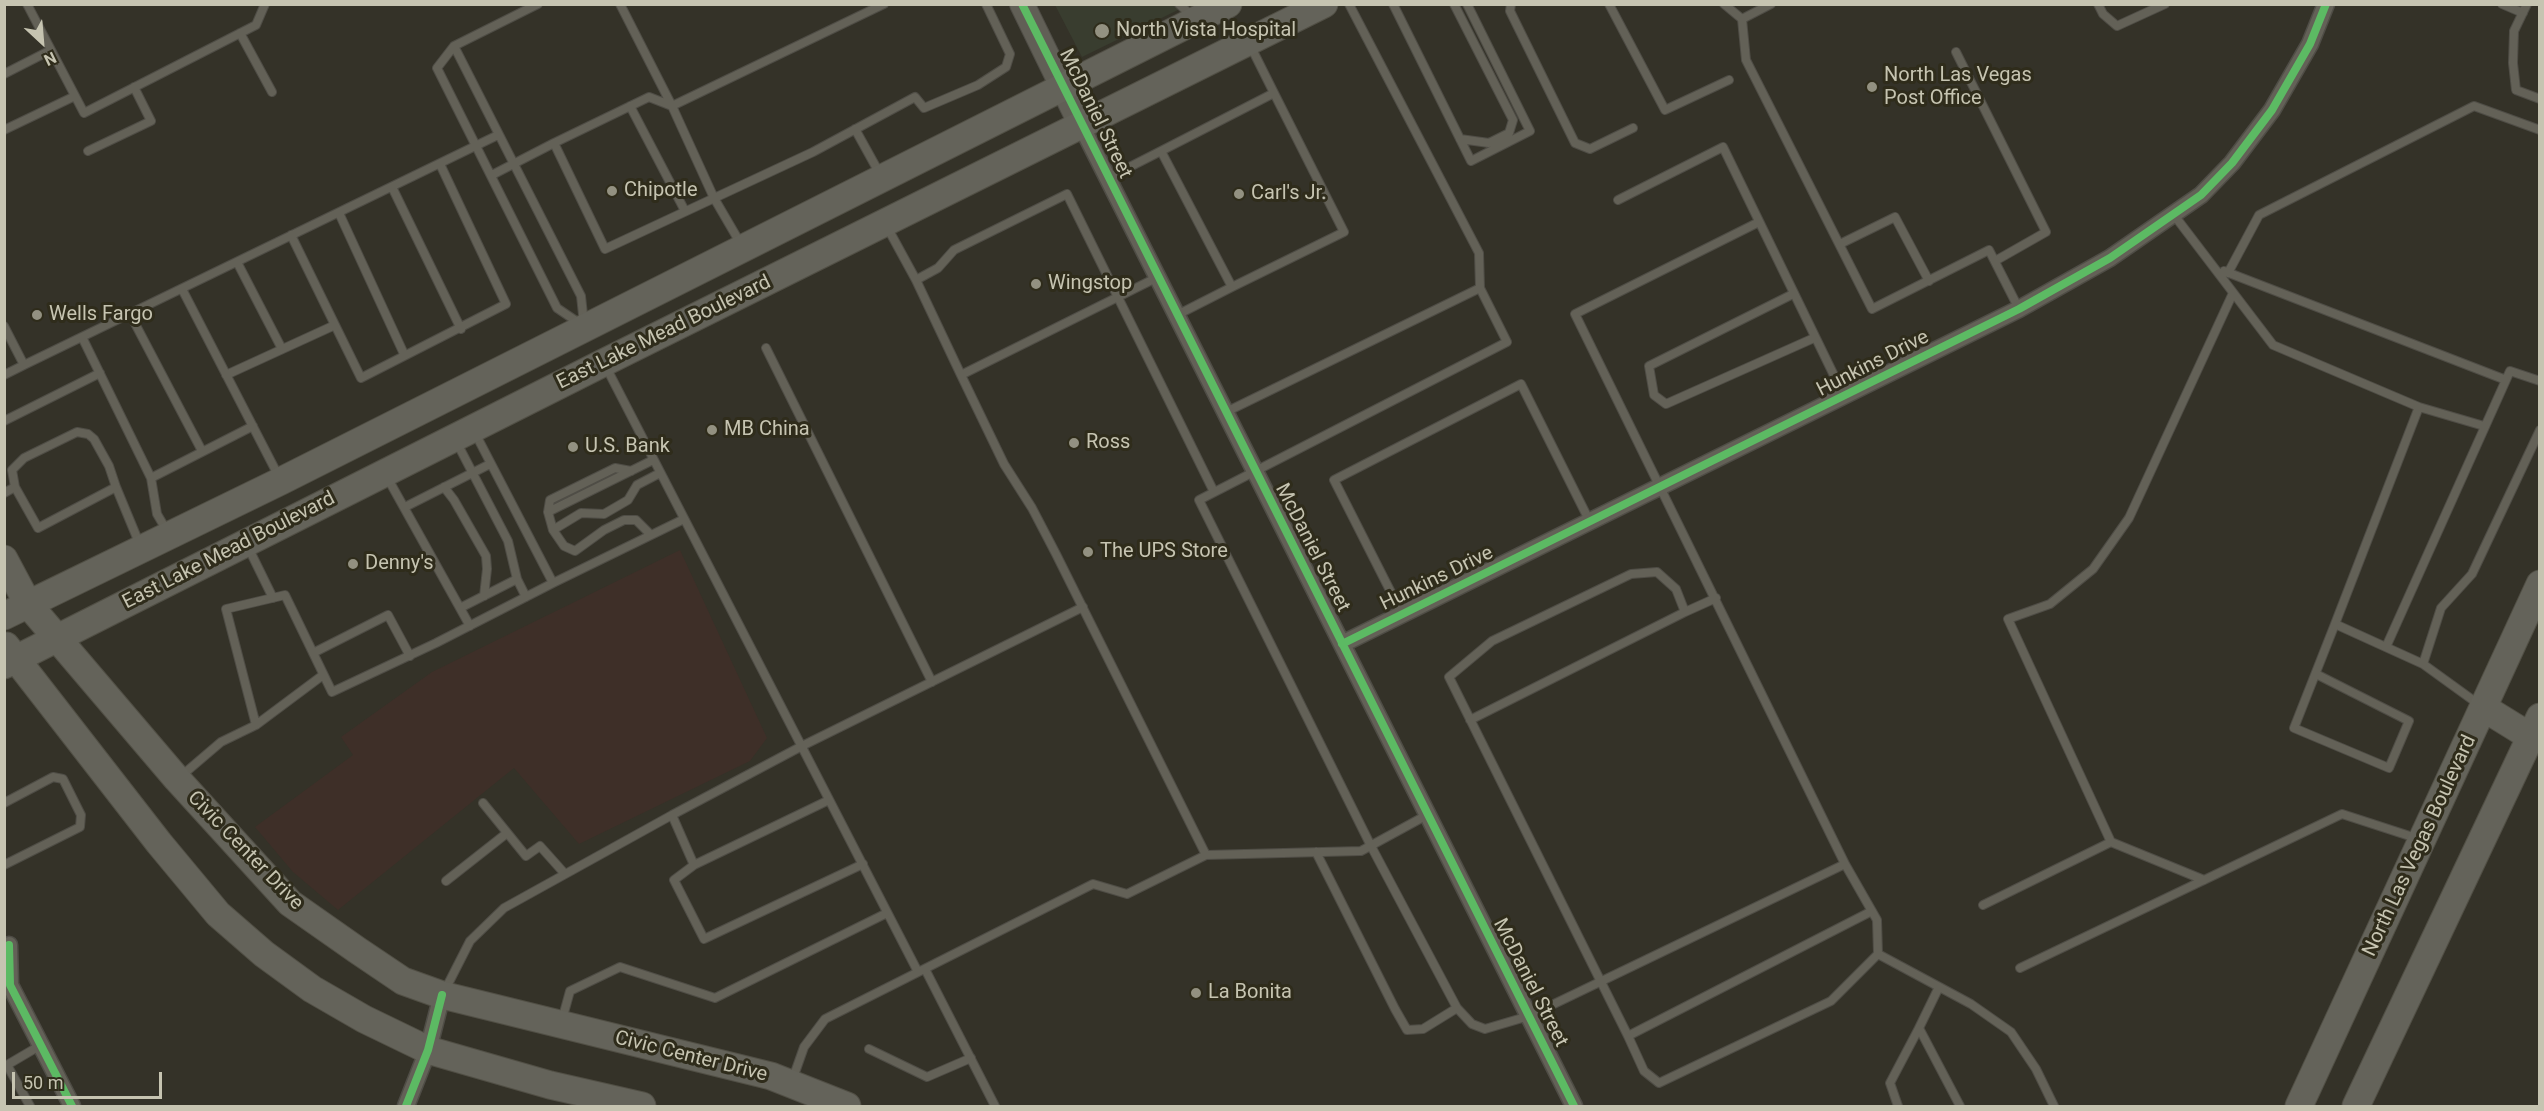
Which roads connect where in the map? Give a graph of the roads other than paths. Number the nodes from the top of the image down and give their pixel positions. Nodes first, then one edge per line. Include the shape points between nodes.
1 (27, 4) edge
2 (265, 4) edge
3 (538, 4) edge
4 (620, 4) edge
5 (884, 4) edge
6 (986, 4) edge
7 (1022, 4) edge
8 (1228, 4) edge
9 (1324, 4) edge
10 (1349, 4) edge
11 (1392, 4) edge
12 (1454, 4) edge
13 (1467, 4) edge
14 (1511, 4) edge
15 (1609, 4) edge
16 (1724, 4) edge
17 (1771, 4) edge
18 (2098, 4) edge
19 (2165, 4) edge
20 (2326, 4) edge
21 (2502, 4) edge
22 (2525, 9) edge
23 (1188, 12) edge
24 (1742, 19) junction
25 (240, 33) junction
26 (1248, 42) junction
27 (454, 46) junction
28 (51, 50) junction
29 (1956, 52) dead end
30 (4, 74) edge
31 (1729, 80) dead end
32 (134, 87) junction
33 (1063, 87) junction
34 (272, 92) dead end
35 (1274, 93) junction
36 (75, 96) junction
37 (2540, 99) edge
38 (630, 106) junction
39 (672, 106) junction
40 (1082, 125) junction
41 (1633, 128) dead end
42 (855, 129) junction
43 (4, 130) edge
44 (2540, 130) edge
45 (498, 135) junction
46 (1460, 139) junction
47 (554, 143) junction
48 (477, 146) junction
49 (88, 151) dead end
50 (1161, 151) junction
51 (440, 164) junction
52 (513, 165) junction
53 (492, 175) junction
54 (882, 178) junction
55 (1108, 178) junction
56 (392, 187) junction
57 (714, 198) junction
58 (1618, 200) dead end
59 (685, 211) junction
60 (339, 213) junction
61 (2174, 215) junction
62 (1759, 222) junction
63 (885, 223) junction
64 (291, 235) junction
65 (1840, 244) junction
66 (743, 248) junction
67 (1995, 261) junction
68 (237, 262) junction
69 (2213, 267) junction
70 (2228, 273) junction
71 (1158, 277) junction
72 (916, 280) junction
73 (1929, 281) junction
74 (1232, 287) junction
75 (1480, 288) junction
76 (182, 289) junction
77 (2233, 293) junction
78 (1793, 294) junction
79 (1118, 297) junction
80 (2019, 309) junction
81 (130, 314) junction
82 (1177, 315) junction
83 (335, 325) junction
84 (4, 326) edge
85 (585, 327) junction
86 (461, 329) junction
87 (82, 337) junction
88 (1814, 338) junction
89 (766, 348) dead end
90 (282, 349) junction
91 (404, 354) junction
92 (603, 363) junction
93 (24, 365) junction
94 (100, 374) junction
95 (4, 375) edge
96 (226, 375) junction
97 (961, 375) junction
98 (2506, 380) junction
99 (2540, 381) edge
100 (1844, 397) junction
101 (2419, 407) junction
102 (1226, 412) junction
103 (4, 422) edge
104 (253, 426) junction
105 (2484, 426) junction
106 (2540, 430) edge
107 (464, 433) junction
108 (202, 452) junction
109 (653, 460) junction
110 (490, 464) junction
111 (1254, 470) junction
112 (473, 472) junction
113 (385, 473) junction
114 (660, 473) junction
115 (151, 478) junction
116 (281, 480) junction
117 (116, 487) junction
118 (444, 487) junction
119 (15, 488) junction
120 (1662, 488) junction
121 (1214, 492) junction
122 (4, 493) edge
123 (405, 507) junction
124 (684, 519) junction
125 (1590, 522) junction
126 (553, 530) junction
127 (169, 535) junction
128 (651, 535) junction
129 (246, 543) junction
130 (142, 549) junction
131 (4, 559) edge
132 (517, 579) junction
133 (553, 583) junction
134 (2540, 584) edge
135 (484, 596) junction
136 (526, 597) junction
137 (273, 598) junction
138 (1716, 598) junction
139 (1083, 607) junction
140 (460, 608) junction
141 (16, 610) edge
142 (1685, 612) junction
143 (1402, 614) junction
144 (2335, 624) junction
145 (470, 626) junction
146 (58, 638) junction
147 (1342, 644) junction
148 (2386, 647) junction
149 (313, 653) junction
150 (9, 656) edge
151 (410, 656) junction
152 (2423, 664) junction
153 (2316, 674) junction
154 (323, 675) junction
155 (932, 682) junction
156 (2484, 708) junction
157 (1470, 720) junction
158 (256, 725) junction
159 (2537, 735) edge
160 (802, 746) junction
161 (177, 779) junction
162 (829, 800) junction
163 (4, 803) edge
164 (483, 803) dead end
165 (1427, 814) junction
166 (672, 815) junction
167 (507, 833) junction
168 (2422, 840) junction
169 (2110, 842) junction
170 (1371, 846) junction
171 (1316, 852) junction
172 (1206, 855) junction
173 (863, 864) junction
174 (1845, 864) junction
175 (4, 865) edge
176 (694, 865) junction
177 (565, 874) junction
178 (2204, 880) junction
179 (446, 881) dead end
180 (1983, 905) dead end
181 (1872, 911) junction
182 (887, 913) junction
183 (9, 945) dead end
184 (1878, 954) junction
185 (2020, 968) dead end
186 (922, 971) junction
187 (1600, 982) junction
188 (1939, 987) junction
189 (442, 995) junction
190 (1458, 1008) junction
191 (1528, 1016) junction
192 (560, 1024) junction
193 (1919, 1028) junction
194 (1628, 1036) junction
195 (41, 1045) junction
196 (869, 1049) dead end
197 (428, 1050) junction
198 (970, 1058) junction
199 (5, 1065) edge
200 (791, 1084) junction
201 (30, 1107) edge
202 (72, 1107) edge
203 (406, 1107) edge
204 (642, 1107) edge
205 (847, 1107) edge
206 (995, 1107) edge
207 (1574, 1107) edge
208 (1898, 1107) edge
209 (1960, 1107) edge
210 (2054, 1107) edge
211 (2299, 1107) edge
212 (2356, 1107) edge

1 - 28 lane
2 - 25 lane via 256,25
3 - 27 lane
4 - 39 lane
5 - 39 lane
6 - 42 lane via 1010,54 1006,67 978,86 924,108 915,98
7 - 33 street, McDaniel Street
8 - 23 main road, East Lake Mead Boulevard
9 - 26 main road, East Lake Mead Boulevard
10 - 75 lane via 1479,253
11 - 46 lane
12 - 46 lane via 1513,120 1509,133 1489,143
13 - 46 lane via 1530,131 1471,161
14 - 41 lane via 1510,11 1575,143 1590,150
15 - 31 lane via 1665,110
16 - 24 lane
17 - 24 lane
18 - 19 lane via 2117,26
20 - 61 street, Hunkins Drive via 2310,44 2272,110 2232,163 2201,195
21 - 22 lane
22 - 37 lane via 2514,31 2516,90
23 - 33 main road, East Lake Mead Boulevard
24 - 65 lane via 1746,60
25 - 32 lane
25 - 34 lane
26 - 35 lane
26 - 40 main road, East Lake Mead Boulevard
27 - 45 lane
27 - 48 lane via 437,68
28 - 30 lane
28 - 36 lane
29 - 67 lane via 2046,232
32 - 36 lane via 84,113
32 - 49 lane via 151,121
33 - 40 street, McDaniel Street
33 - 54 main road, East Lake Mead Boulevard
35 - 50 lane
35 - 74 lane via 1344,232
36 - 43 lane
38 - 39 lane via 649,97
38 - 47 lane
38 - 59 lane
39 - 57 lane
40 - 55 street, McDaniel Street
40 - 63 main road, East Lake Mead Boulevard
42 - 54 lane
42 - 57 lane
44 - 70 lane via 2474,106 2259,215
45 - 48 lane
45 - 52 lane
47 - 52 lane
47 - 59 lane via 605,249
48 - 51 lane
48 - 53 lane
50 - 55 lane
50 - 74 lane
51 - 56 lane
51 - 86 lane via 506,304
52 - 53 lane
52 - 85 lane via 581,297
53 - 85 lane via 557,308
54 - 66 main road, East Lake Mead Boulevard
55 - 71 street, McDaniel Street
56 - 60 lane
56 - 86 lane
57 - 59 lane
57 - 66 lane
58 - 62 lane via 1723,147
60 - 64 lane
60 - 91 lane
61 - 69 lane
61 - 80 street, Hunkins Drive via 2110,258
62 - 78 lane
62 - 120 lane via 1575,314
63 - 72 lane
63 - 92 main road, East Lake Mead Boulevard
64 - 68 lane
64 - 83 lane
65 - 73 lane via 1895,217
65 - 73 lane via 1872,309
66 - 85 main road, East Lake Mead Boulevard
67 - 73 lane via 1989,250
67 - 80 lane
68 - 76 lane
68 - 90 lane
69 - 70 lane
69 - 77 lane
70 - 98 lane
71 - 79 lane
71 - 82 street, McDaniel Street
72 - 79 lane via 938,268 954,250 1067,194
72 - 97 lane
74 - 82 lane
75 - 102 lane
75 - 111 lane via 1507,342
76 - 81 lane
76 - 96 lane
77 - 101 lane via 2273,345
77 - 169 lane via 2129,518 2093,568 2050,604 2008,619
78 - 88 lane
78 - 88 lane via 1650,366 1654,395 1666,404
79 - 97 lane
79 - 121 lane
80 - 100 street, Hunkins Drive
81 - 87 lane
81 - 108 lane
82 - 102 street, McDaniel Street
83 - 90 lane
83 - 91 lane via 361,378
84 - 93 lane
85 - 92 main road
85 - 116 main road, East Lake Mead Boulevard
86 - 91 lane
87 - 93 lane
87 - 94 lane
88 - 100 lane
89 - 155 lane
90 - 96 lane
92 - 107 main road, East Lake Mead Boulevard
92 - 109 lane
93 - 95 lane
94 - 103 lane
94 - 115 lane
96 - 104 lane
97 - 139 lane via 1004,464 1032,508
98 - 99 lane via 2510,371
98 - 105 lane
100 - 120 street, Hunkins Drive
101 - 105 lane
101 - 144 lane
102 - 111 street, McDaniel Street
104 - 108 lane
104 - 116 lane
105 - 148 lane
106 - 152 lane via 2472,574 2441,608
107 - 110 lane
107 - 112 lane
107 - 113 main road, East Lake Mead Boulevard
108 - 115 lane
109 - 114 lane
109 - 126 lane via 548,512
110 - 112 lane
110 - 133 lane
111 - 121 lane
111 - 147 street, McDaniel Street
112 - 118 lane
112 - 132 lane via 507,541
113 - 123 lane
113 - 129 main road, East Lake Mead Boulevard
114 - 124 lane
114 - 126 lane via 637,485 628,500 604,514 580,513
115 - 127 lane via 157,514
116 - 127 main road, East Lake Mead Boulevard
117 - 119 lane via 38,528
117 - 119 lane via 94,439 77,432 24,458 12,470
117 - 130 lane
118 - 123 lane
118 - 135 lane via 486,556
119 - 122 lane
120 - 125 street, Hunkins Drive
120 - 138 lane
121 - 170 lane via 1199,500
123 - 140 lane
124 - 128 lane
124 - 160 lane
125 - 143 street, Hunkins Drive
125 - 143 lane via 1521,384 1334,480
126 - 128 lane via 564,546 575,550 624,520 636,520
127 - 130 main road, East Lake Mead Boulevard
128 - 133 lane
129 - 137 lane
129 - 146 main road, East Lake Mead Boulevard
130 - 141 main road, East Lake Mead Boulevard
131 - 141 main road, Civic Center Drive
132 - 135 lane
132 - 136 lane
133 - 136 lane
134 - 156 main road, North Las Vegas Boulevard
135 - 140 lane
136 - 145 lane
137 - 149 lane via 285,595
137 - 158 lane via 226,609
138 - 142 lane
138 - 174 lane
139 - 155 lane
139 - 172 lane
140 - 145 lane
141 - 146 main road, Civic Center Drive
142 - 157 lane
142 - 157 lane via 1676,589 1657,572 1631,574 1492,640 1449,677
143 - 147 street, Hunkins Drive
144 - 148 lane
144 - 153 lane
145 - 151 lane
146 - 150 main road, East Lake Mead Boulevard
146 - 161 main road, Civic Center Drive
147 - 165 street, McDaniel Street
148 - 152 lane
149 - 151 lane via 388,615
149 - 154 lane
150 - 197 main road via 218,914 312,989
151 - 154 lane via 332,692
152 - 156 lane
153 - 153 lane via 2294,728 2389,768 2409,721
154 - 158 lane
155 - 160 lane
156 - 159 main road
156 - 168 main road, North Las Vegas Boulevard
157 - 187 lane
158 - 161 lane via 221,742
159 - 212 main road
160 - 162 lane
160 - 166 lane
161 - 189 main road, Civic Center Drive via 290,903 403,981
162 - 173 lane
162 - 176 lane
163 - 175 lane via 53,777 63,779 81,815 80,827
164 - 167 lane
165 - 170 lane
165 - 191 street, McDaniel Street
166 - 176 lane
166 - 177 lane
167 - 177 lane via 526,856 540,846
167 - 179 lane
168 - 178 lane via 2342,814
168 - 211 main road, North Las Vegas Boulevard
169 - 178 lane
169 - 180 lane
170 - 171 lane via 1361,851
170 - 190 lane
171 - 172 lane
171 - 190 lane via 1407,1029 1423,1029
172 - 186 lane via 1127,894 1093,884
173 - 176 lane via 704,939 674,880
173 - 182 lane
174 - 181 lane
174 - 187 lane
177 - 189 lane via 504,908 487,924 470,941
178 - 185 lane
181 - 184 lane via 1877,920
181 - 194 lane
182 - 186 lane
182 - 192 lane via 715,998 620,967 570,991
183 - 195 street via 10,985
184 - 188 lane
184 - 194 lane via 1831,1001 1659,1083 1644,1071
186 - 198 lane
186 - 200 lane via 825,1019 804,1047
187 - 191 lane
187 - 194 lane
188 - 193 lane
188 - 210 lane via 2011,1032 2036,1069
189 - 192 main road, Civic Center Drive
189 - 197 street
190 - 191 lane via 1472,1024 1485,1029
191 - 207 street, McDaniel Street
192 - 200 main road, Civic Center Drive via 688,1054
193 - 208 lane via 1890,1083
193 - 209 lane
195 - 199 lane
195 - 202 street
196 - 198 lane via 927,1077
197 - 203 street
197 - 204 main road
198 - 206 lane
199 - 201 lane
200 - 205 main road, Civic Center Drive

